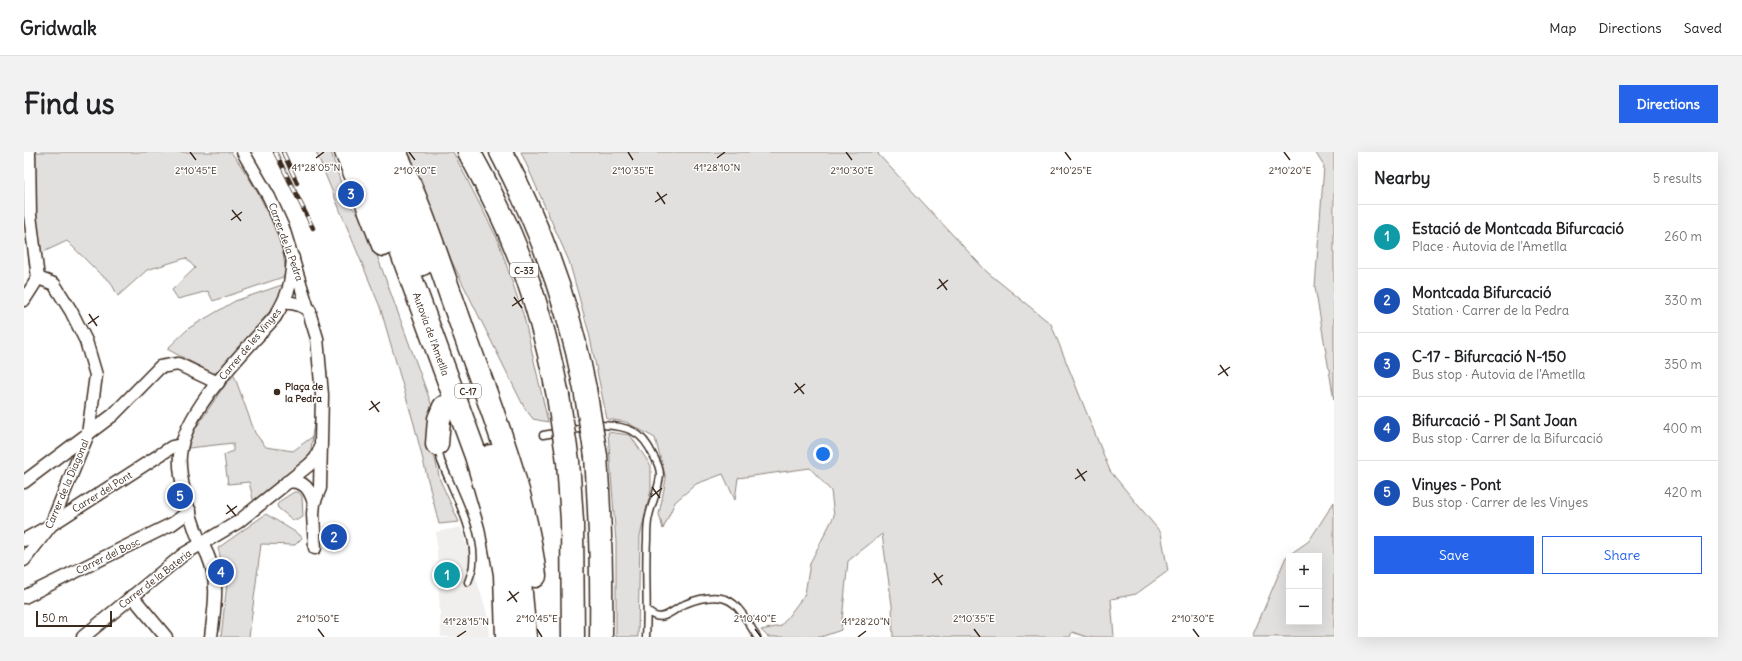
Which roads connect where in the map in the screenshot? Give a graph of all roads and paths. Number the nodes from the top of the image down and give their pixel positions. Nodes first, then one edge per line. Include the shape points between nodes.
1 (29, 152) edge
2 (346, 152) edge
3 (362, 152) edge
4 (379, 152) edge
5 (395, 152) edge
6 (469, 152) edge
7 (502, 152) edge
8 (244, 153) edge
9 (27, 200) edge
10 (293, 258) junction
11 (38, 278) junction
12 (24, 280) edge
13 (292, 283) junction
14 (303, 289) junction
15 (24, 300) edge
16 (284, 303) junction
17 (310, 311) junction
18 (218, 383) junction
19 (88, 434) junction
20 (543, 435) dead end
21 (446, 442) junction
22 (181, 445) junction
23 (320, 449) junction
24 (24, 482) edge
25 (287, 482) junction
26 (314, 503) junction
27 (190, 511) junction
28 (51, 525) junction
29 (24, 540) edge
30 (202, 543) junction
31 (315, 548) dead end
32 (24, 560) edge
33 (468, 582) dead end
34 (132, 596) junction
35 (24, 597) edge
36 (648, 611) junction
37 (513, 635) edge
38 (83, 637) edge
39 (166, 637) edge
40 (211, 637) edge
41 (539, 637) edge
42 (573, 637) edge
43 (601, 637) edge
44 (646, 637) edge
45 (757, 637) edge

1 - 9 street
2 - 21 highway via 444,407 439,419
3 - 37 highway, Autovia de l'Ametlla / C-17 via 378,188 476,456 500,543
4 - 37 highway, Autovia de l'Ametlla / C-17 via 481,427 509,510 518,560
5 - 41 highway via 438,260 518,487 531,544
6 - 42 highway, C-33, bridge via 518,252 552,362 568,461 572,520
7 - 43 highway, C-33, bridge via 542,236 559,282 570,318 585,389 596,456 600,519
8 - 10 street, Carrer de la Pedra via 272,203
9 - 11 street
10 - 13 street, Carrer de les Vinyes
10 - 14 street, Carrer de la Pedra
11 - 12 street
11 - 15 street
11 - 19 street, Carrer de la Diagonal via 54,284 86,341 96,375
13 - 14 street, Carrer de la Pedra
13 - 16 street, Carrer de les Vinyes
14 - 17 street, Carrer de la Pedra
16 - 17 street via 290,302
16 - 18 street, Carrer de les Vinyes
17 - 23 street, Carrer de la Pedra via 321,366
18 - 19 street, Carrer de les Vinyes via 178,364 160,367 113,415
18 - 22 street, Carrer de les Vinyes via 195,415
19 - 24 street
19 - 28 street, Carrer de la Diagonal
20 - 36 lane via 612,425 635,431 648,443 660,473 648,518
21 - 33 lane via 441,461 471,536 473,566
21 - 37 highway via 476,504 498,615
22 - 27 street, Carrer de les Vinyes via 180,464
22 - 28 street, Carrer del Pont via 172,448
23 - 25 street, Carrer de la Bateria via 309,465
23 - 26 street, Carrer de la Pedra via 320,488
25 - 26 street, Carrer de la Pedra via 294,481 304,485 309,489
25 - 30 street, Carrer de la Bateria via 238,522
26 - 31 street, Carrer de la Pedra
27 - 30 street, Carrer de les Vinyes via 196,533
27 - 35 street, Carrer del Bosc via 172,524
28 - 29 street, Carrer del Pont
28 - 32 street, Carrer de la Diagonal
30 - 34 street, Carrer de la Bateria via 184,554
30 - 40 street, Carrer de les Vinyes via 209,557 216,590
34 - 38 street, Carrer de la Bateria
34 - 39 street
36 - 44 lane
36 - 45 lane via 652,616 658,617 669,614 684,604 722,597 733,603 740,611

